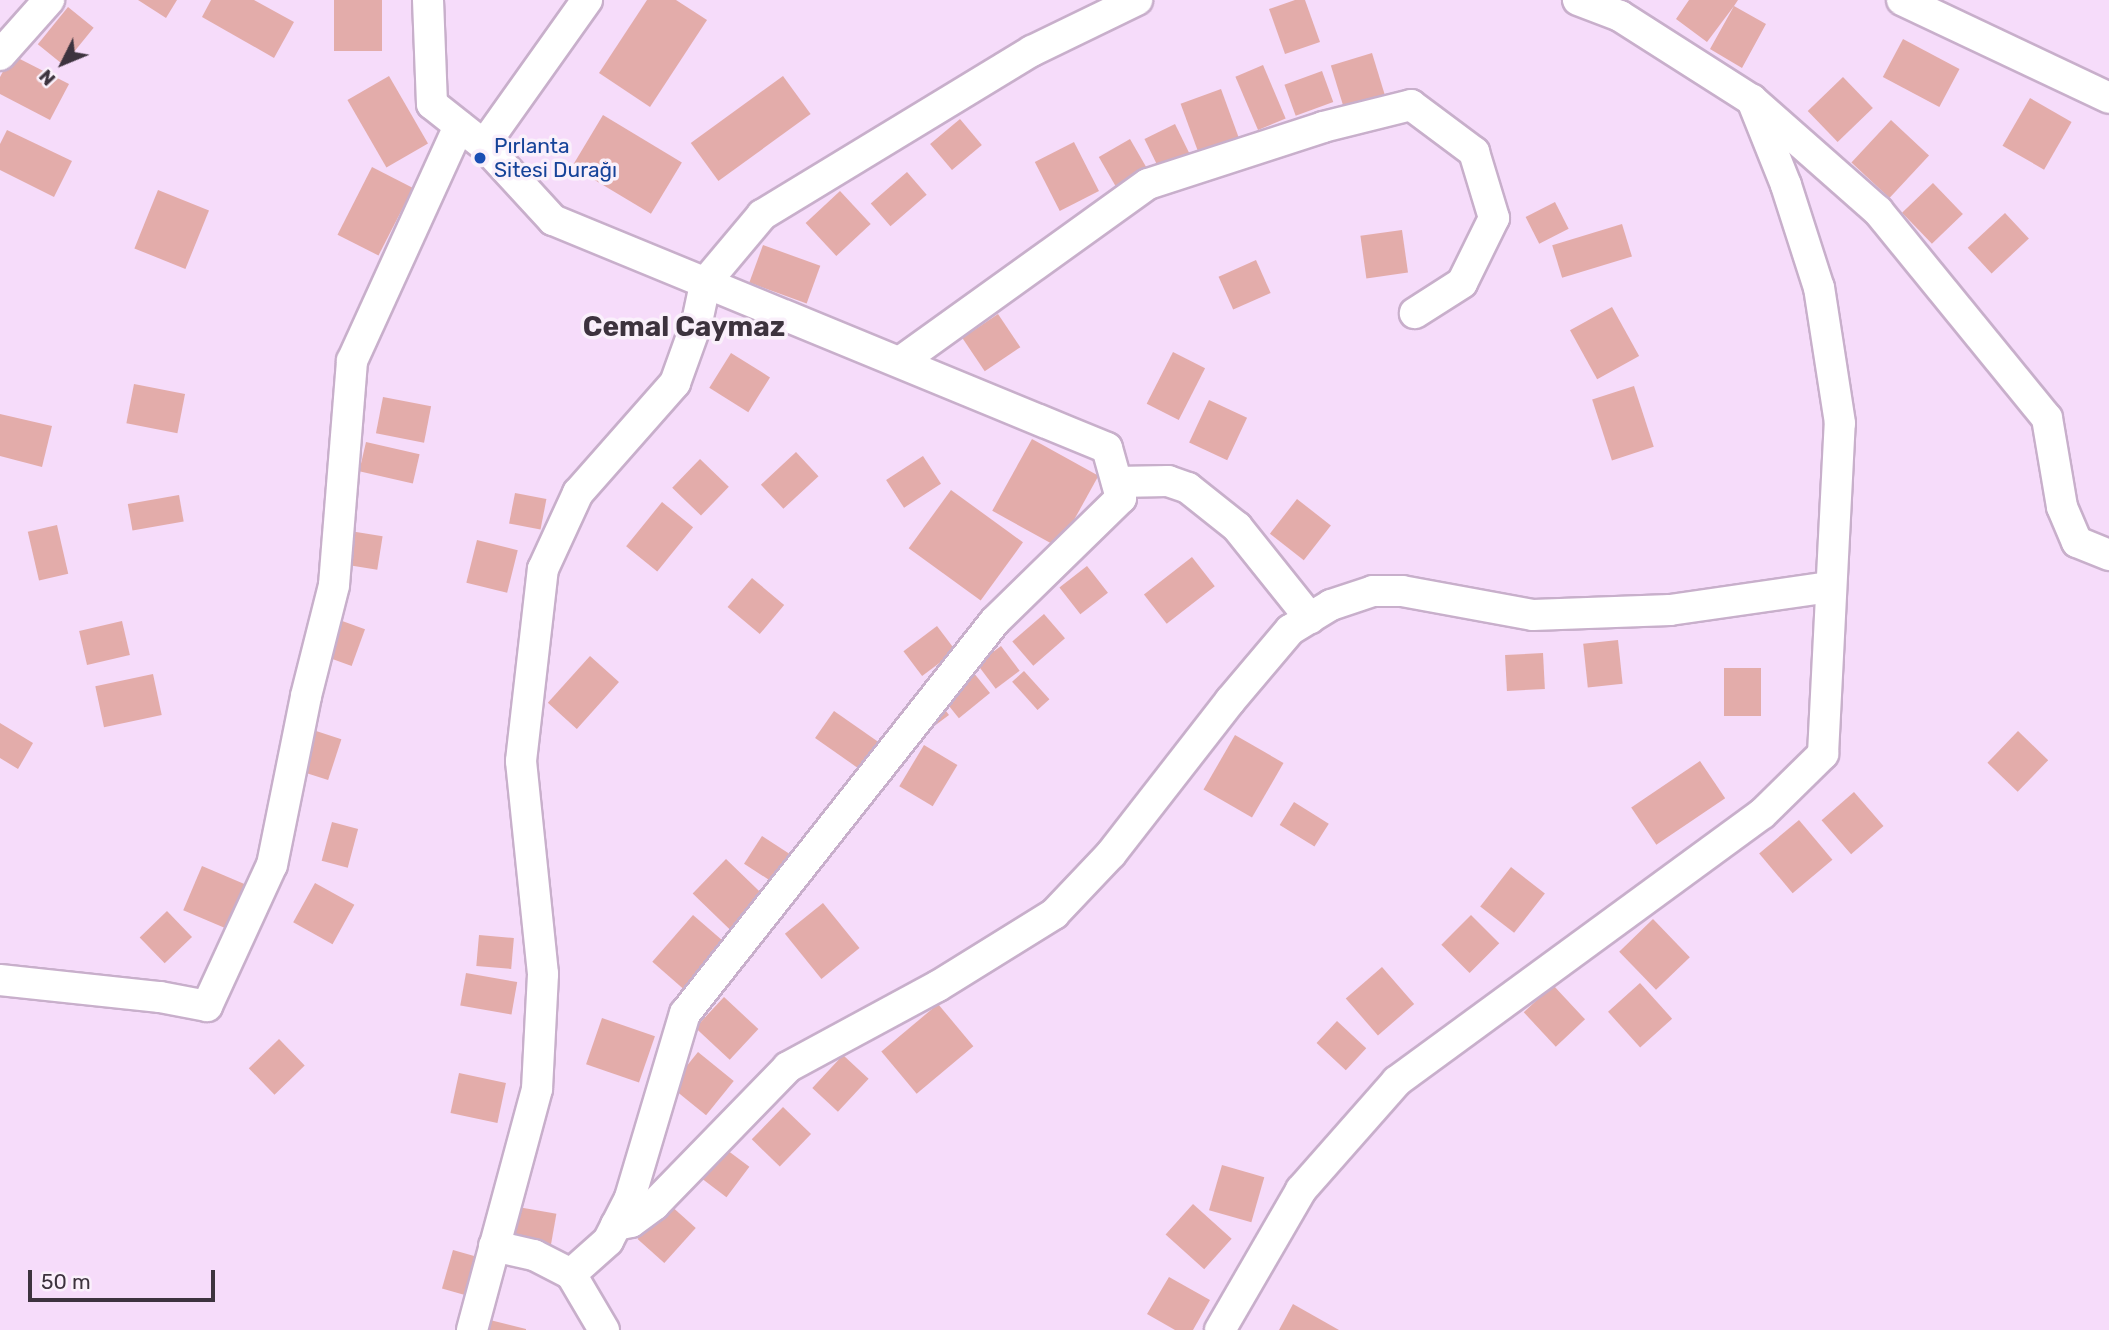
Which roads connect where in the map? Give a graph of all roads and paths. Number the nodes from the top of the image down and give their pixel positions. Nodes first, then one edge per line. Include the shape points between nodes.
1 (49, 0) edge
2 (428, 0) edge
3 (587, 0) edge
4 (1137, 0) edge
5 (1578, 0) edge
6 (1902, 0) edge
7 (0, 55) edge
8 (2109, 98) edge
9 (1752, 100) junction
10 (459, 126) junction
11 (484, 145) junction
12 (705, 284) junction
13 (1415, 313) dead end
14 (900, 362) junction
15 (1116, 482) junction
16 (2109, 555) edge
17 (1830, 587) junction
18 (1310, 618) junction
19 (0, 980) edge
20 (616, 1225) junction
21 (494, 1246) junction
22 (572, 1274) junction
23 (472, 1330) edge
24 (604, 1330) edge
25 (1220, 1330) edge

1 - 7 street
2 - 10 street via 432,104
3 - 11 street
4 - 12 street via 1032,51 762,215
5 - 9 street via 1620,16
6 - 8 street
9 - 16 street via 1878,211 1997,353 2047,418 2062,507 2077,541
9 - 17 street via 1819,288 1840,423
10 - 11 street
10 - 19 street via 352,361 334,585 272,865 207,1006
11 - 12 street via 553,220
12 - 14 street
12 - 21 street via 675,383 578,493 543,569 521,761 543,974 537,1089
13 - 14 street via 1462,283 1494,218 1474,152 1411,105 1323,127 1149,184
14 - 15 street via 1107,448
15 - 18 street via 1168,481 1188,488 1237,527
15 - 20 street via 1121,498 995,621 685,1013 630,1198
17 - 18 street via 1670,610 1533,615 1402,591 1373,591 1331,605
17 - 25 street via 1823,754 1762,814 1397,1081 1301,1190
18 - 20 street via 1282,640 1111,854 1054,914 938,986 788,1066 654,1205 631,1222
20 - 22 street via 608,1241
21 - 22 street via 534,1255
21 - 23 street
22 - 24 street

